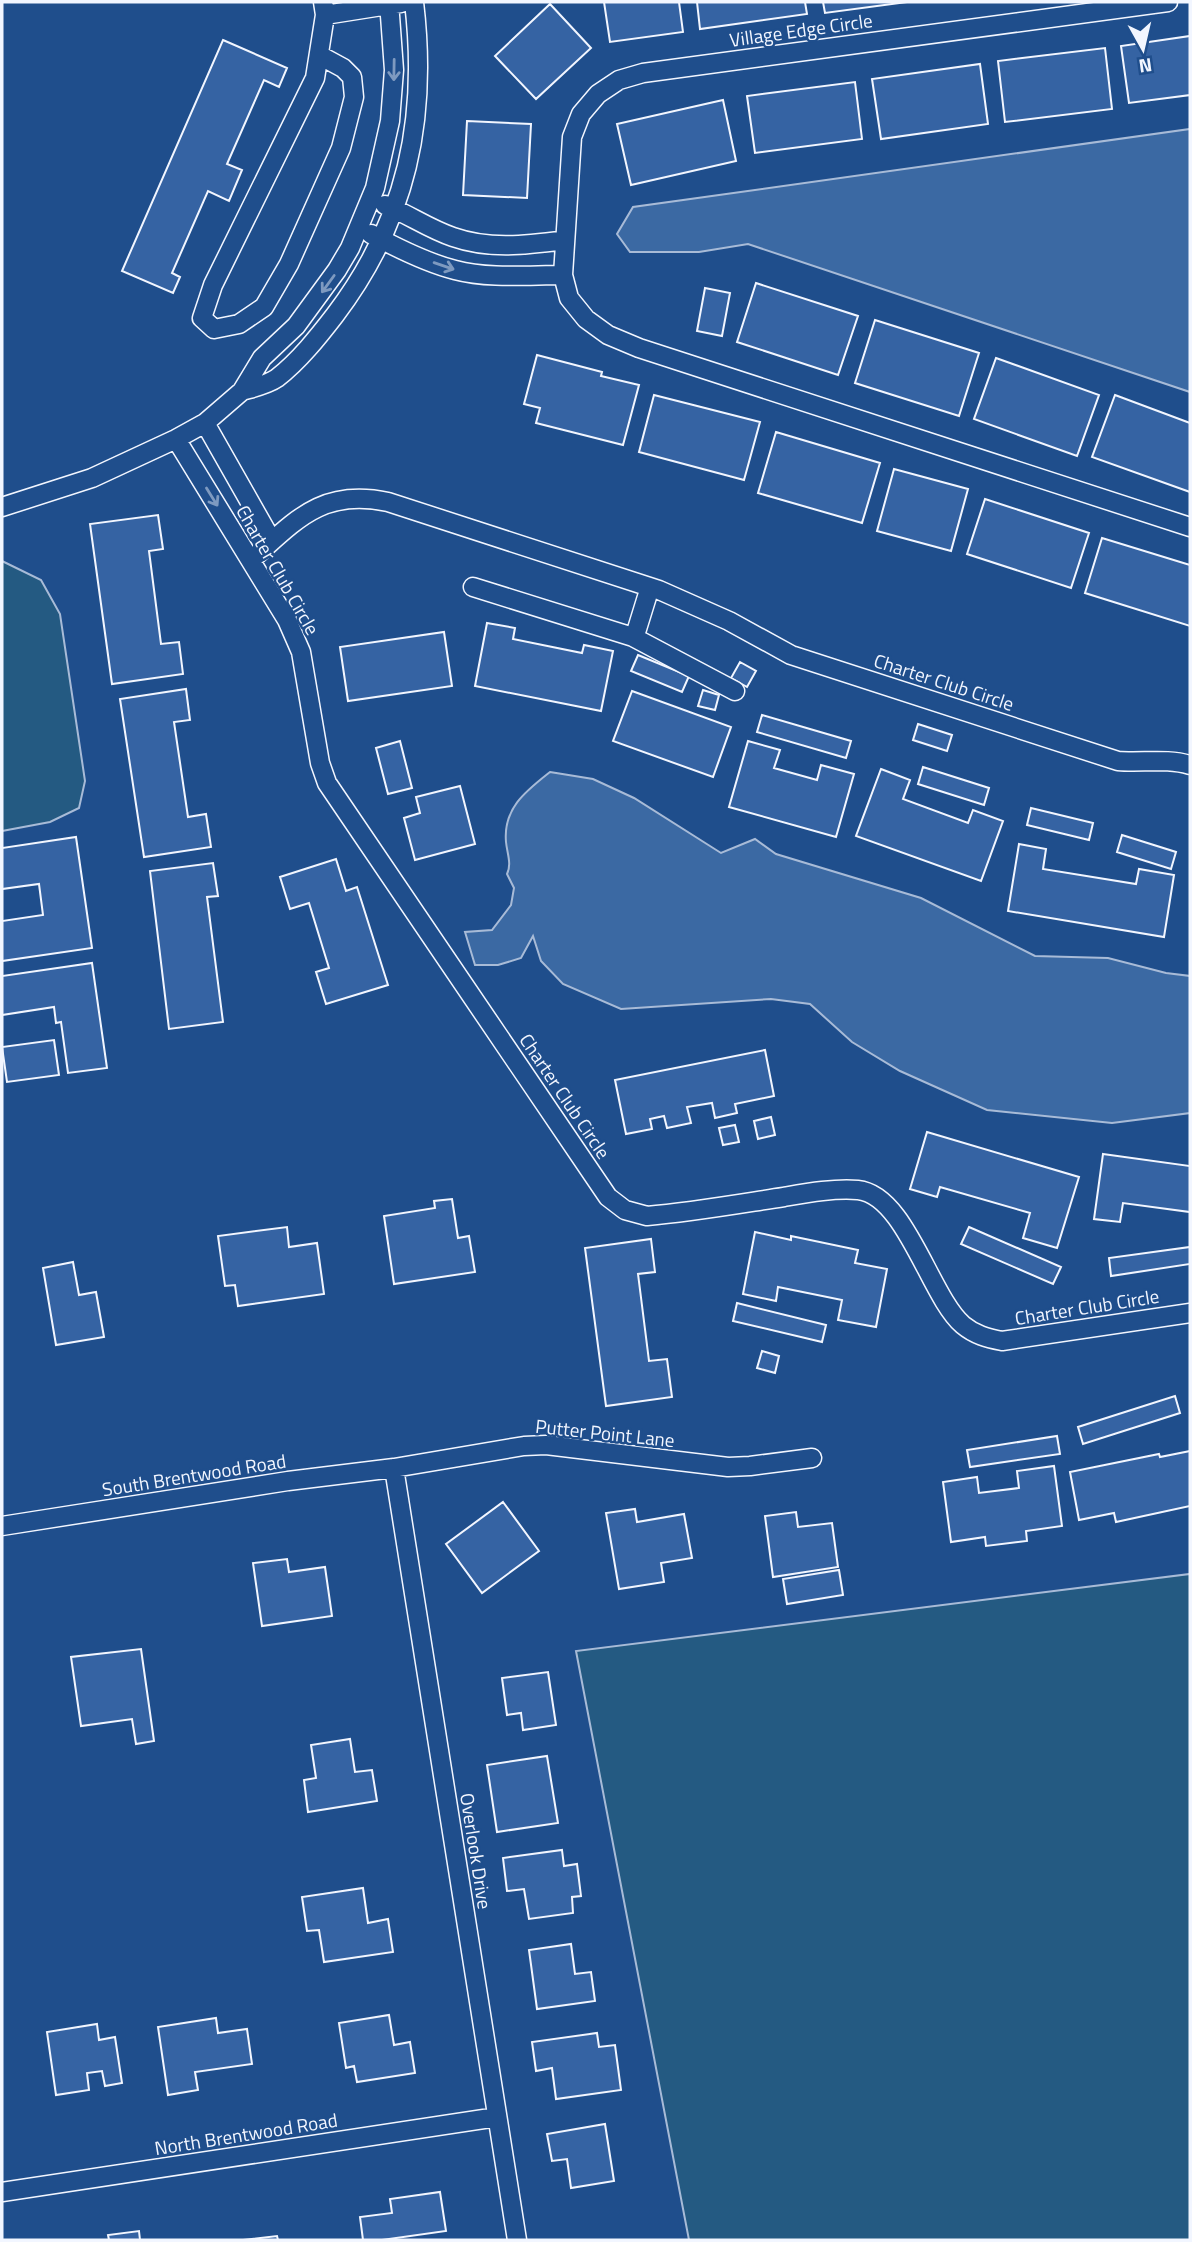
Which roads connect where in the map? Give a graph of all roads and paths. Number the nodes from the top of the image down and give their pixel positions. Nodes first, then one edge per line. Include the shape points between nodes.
1 (412, 2) edge
2 (1168, 2) edge
3 (389, 3) edge
4 (324, 8) edge
5 (319, 55) junction
6 (370, 199) junction
7 (394, 208) junction
8 (358, 228) junction
9 (381, 240) junction
10 (565, 240) junction
11 (495, 246) junction
12 (493, 274) junction
13 (563, 275) junction
14 (242, 391) junction
15 (205, 423) junction
16 (176, 439) junction
17 (2, 507) edge
18 (1190, 527) edge
19 (272, 541) junction
20 (251, 560) junction
21 (473, 587) dead end
22 (650, 587) junction
23 (633, 636) junction
24 (735, 691) dead end
25 (1190, 765) edge
26 (1190, 1313) edge
27 (812, 1458) dead end
28 (394, 1468) junction
29 (2, 1526) edge
30 (497, 2117) junction
31 (2, 2192) edge
32 (517, 2240) edge

1 - 3 street
1 - 7 street via 419,89 409,162
2 - 10 street, Village Edge Circle via 643,73 619,80 598,94 581,114 572,137
3 - 4 street
3 -> 6 street via 394,70 390,121
4 - 5 street
5 - 5 street via 315,78 212,285 202,318 214,329 239,324 264,307 289,264 341,148 354,97 352,77
6 - 7 street
6 - 8 street
7 - 9 street
7 - 11 street via 452,237
8 - 9 street
8 -> 14 street via 337,270 296,326 262,358
9 -> 12 street via 456,270
9 - 14 street via 351,293 308,348 275,380
10 - 11 street
10 - 13 street, Village Edge Circle
11 - 12 street
12 - 13 street
13 - 18 street, Village Edge Circle via 569,298 586,319 639,348
14 - 15 street
15 - 16 street
15 - 19 street, Charter Club Circle
16 - 17 street via 92,478
16 -> 20 street, Charter Club Circle
19 - 20 street
19 - 22 street, Charter Club Circle via 284,528 323,505 367,498
20 - 26 street, Charter Club Circle via 299,644 320,763 333,792 608,1197 625,1210 647,1216 859,1190 880,1199 908,1234 961,1324 980,1337 1002,1341
21 - 23 street
22 - 23 street
22 - 25 street, Charter Club Circle via 791,655 1118,761
23 - 24 street
27 - 28 street, Putter Point Lane via 728,1467 538,1445
28 - 29 street, South Brentwood Road
28 - 30 street, Overlook Drive
30 - 31 street, North Brentwood Road
30 - 32 street, Overlook Drive

